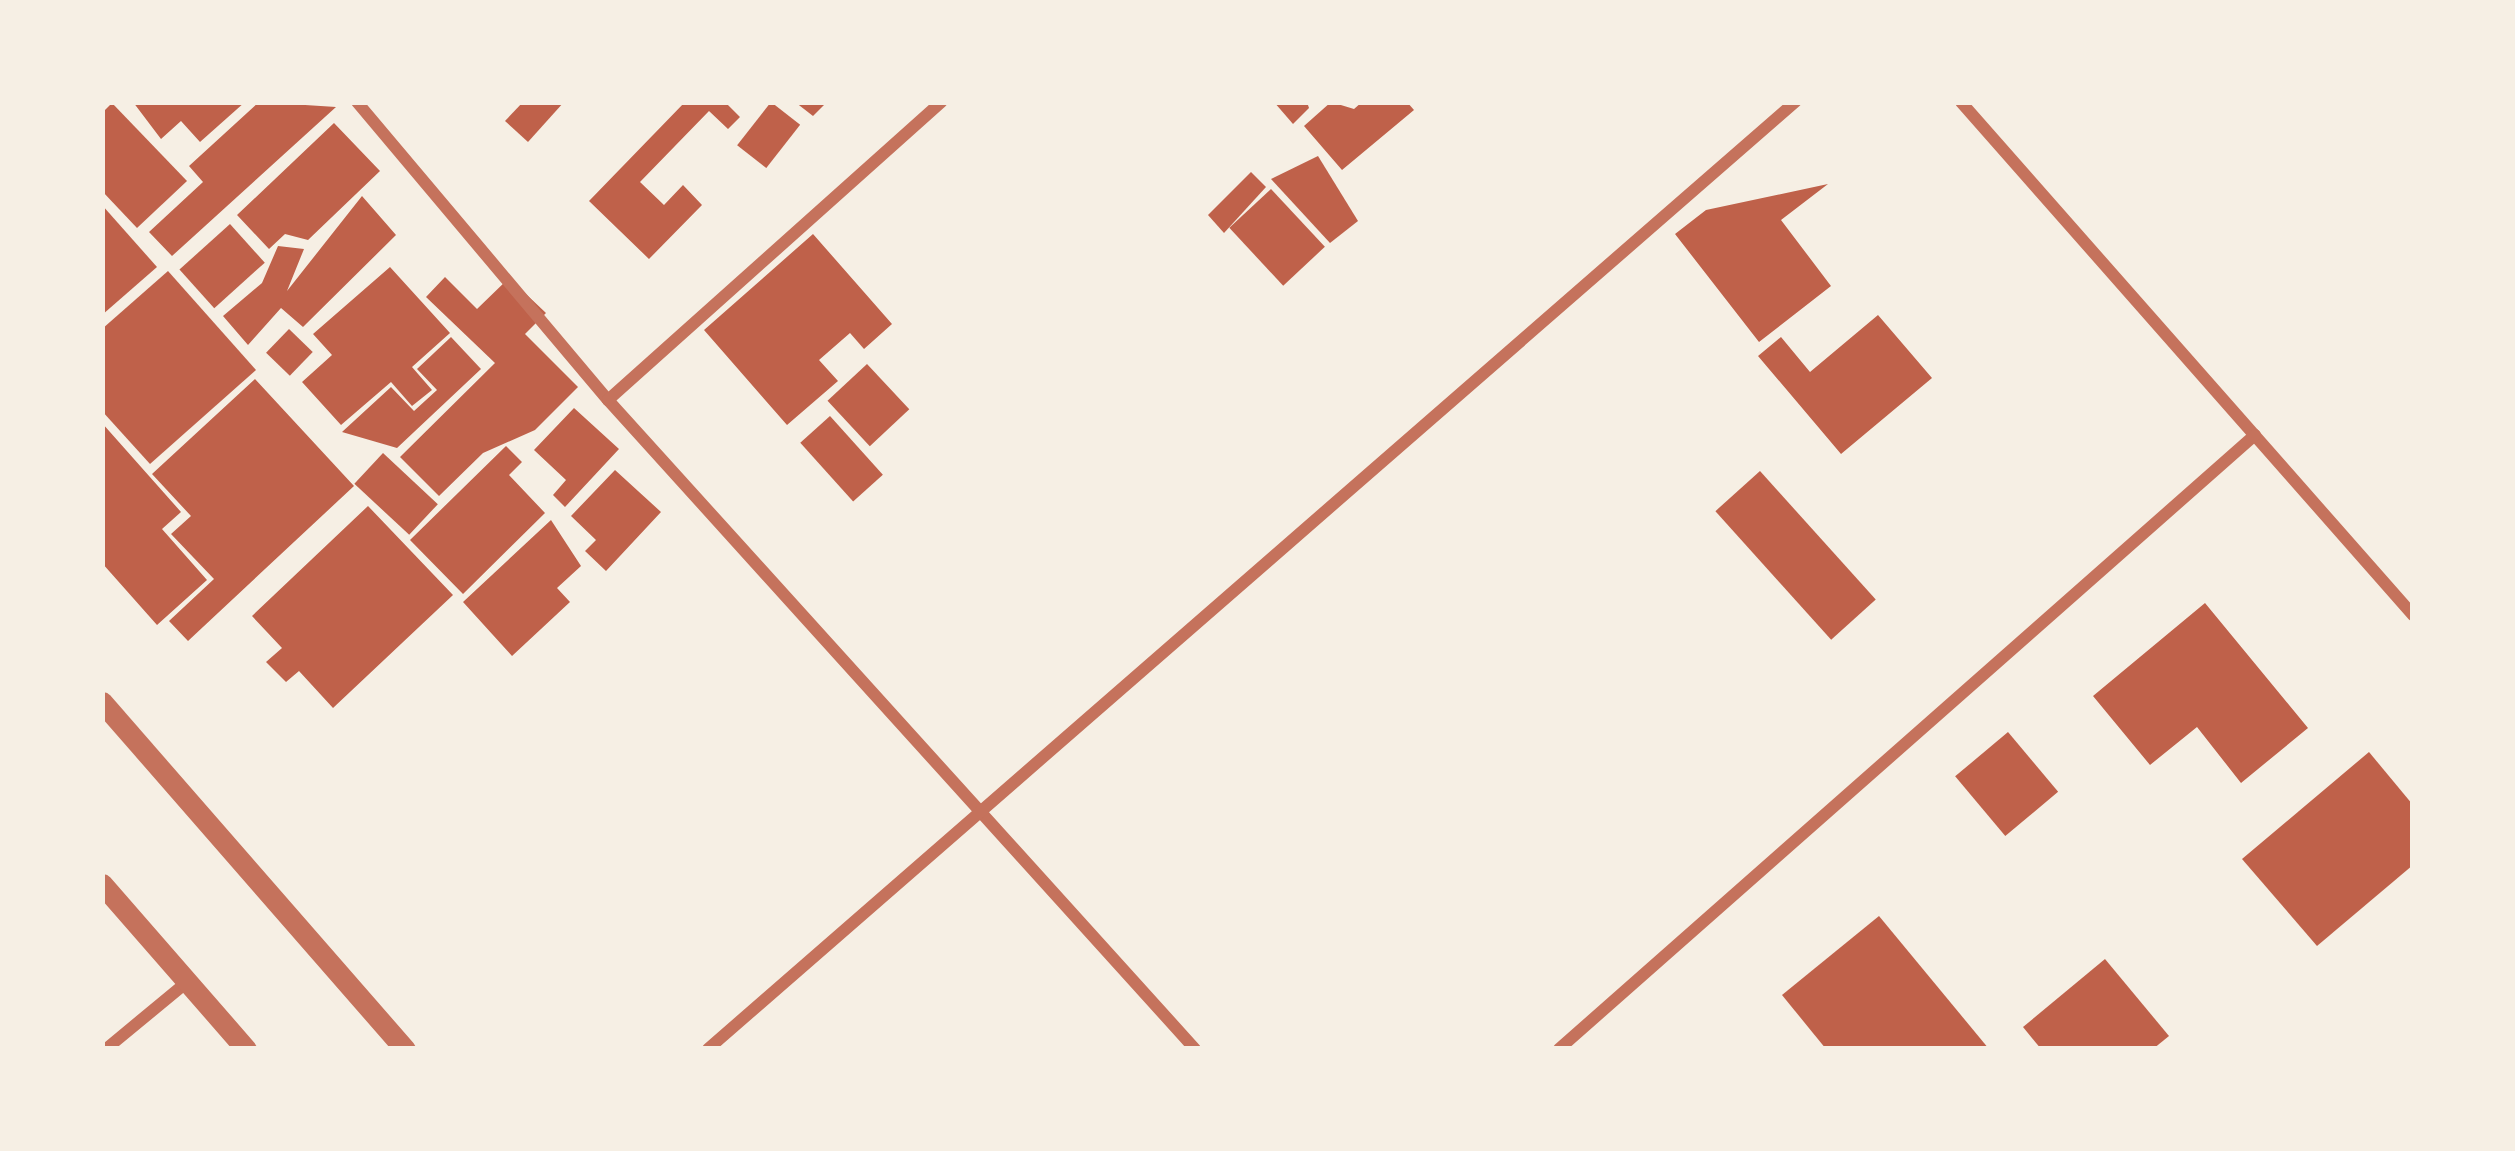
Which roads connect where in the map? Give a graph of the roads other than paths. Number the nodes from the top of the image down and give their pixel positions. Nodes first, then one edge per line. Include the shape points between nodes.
1 (357, 102) edge
2 (941, 102) edge
3 (1795, 102) edge
4 (1961, 102) edge
5 (608, 400) junction
6 (2255, 435) junction
7 (2413, 615) edge
8 (102, 702) edge
9 (984, 808) junction
10 (102, 884) edge
11 (187, 982) junction
12 (106, 1049) edge
13 (246, 1049) edge
14 (405, 1049) edge
15 (708, 1049) edge
16 (1196, 1049) edge
17 (1559, 1049) edge

1 - 5 street
2 - 5 street
3 - 9 street
4 - 6 street
5 - 9 street
6 - 7 street
6 - 17 street
8 - 14 street
9 - 15 street
9 - 16 street
10 - 11 street
11 - 12 street
11 - 13 street

